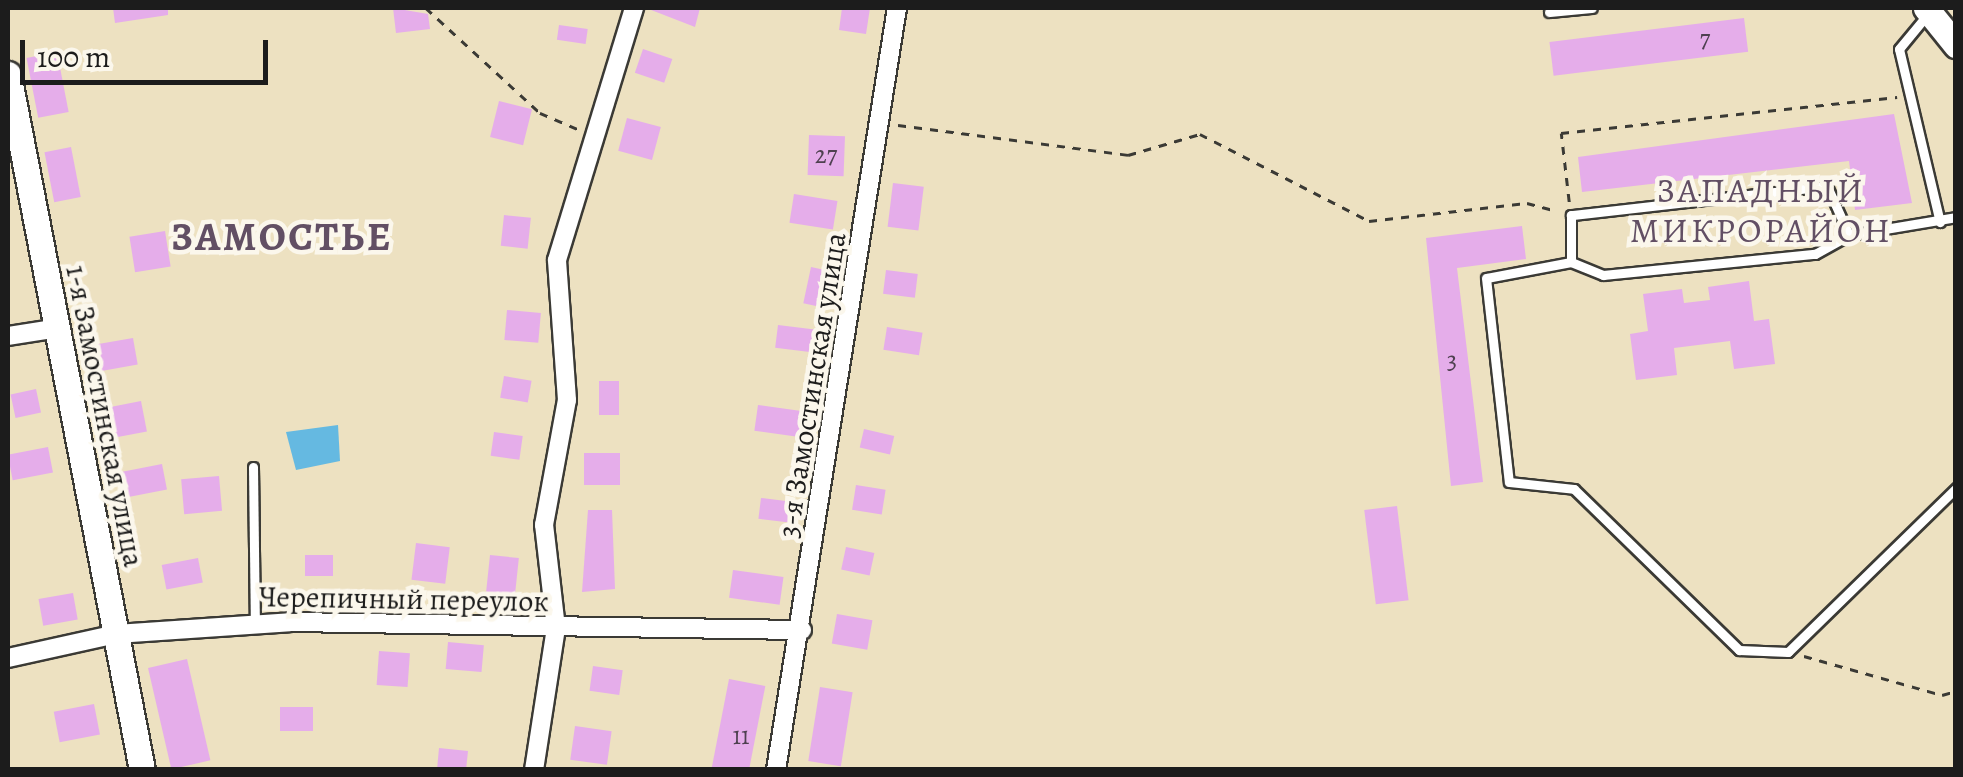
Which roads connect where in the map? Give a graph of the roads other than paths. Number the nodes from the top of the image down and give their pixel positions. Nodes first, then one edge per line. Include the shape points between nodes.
1 (634, 8) edge
2 (898, 8) edge
3 (1592, 8) edge
4 (1928, 10) edge
5 (1549, 12) dead end
6 (1956, 45) edge
7 (8, 74) edge
8 (1956, 217) edge
9 (1940, 222) junction
10 (1849, 235) junction
11 (1571, 262) junction
12 (52, 329) junction
13 (8, 336) edge
14 (253, 467) dead end
15 (1956, 488) edge
16 (255, 624) junction
17 (556, 628) junction
18 (802, 630) junction
19 (116, 634) junction
20 (8, 658) edge
21 (142, 770) edge
22 (534, 770) edge
23 (776, 770) edge

1 - 17 street via 557,260 567,400 544,525
2 - 18 street, 3-я Замостинская улица
3 - 5 lane
4 - 6 street
4 - 9 lane via 1899,49
7 - 12 street, 1-я Замостинская улица
8 - 9 lane
9 - 10 lane
10 - 11 lane via 1816,254 1603,275
10 - 11 lane via 1827,186 1571,215
11 - 15 lane via 1486,278 1509,482 1574,489 1739,650 1788,652
12 - 13 street
12 - 19 street, 1-я Замостинская улица
14 - 16 lane
16 - 17 street, Черепичный переулок
16 - 19 street, Черепичный переулок
17 - 18 street, Черепичный переулок
17 - 22 street
18 - 23 street, 3-я Замостинская улица
19 - 20 street, Черепичный переулок
19 - 21 street, 1-я Замостинская улица

